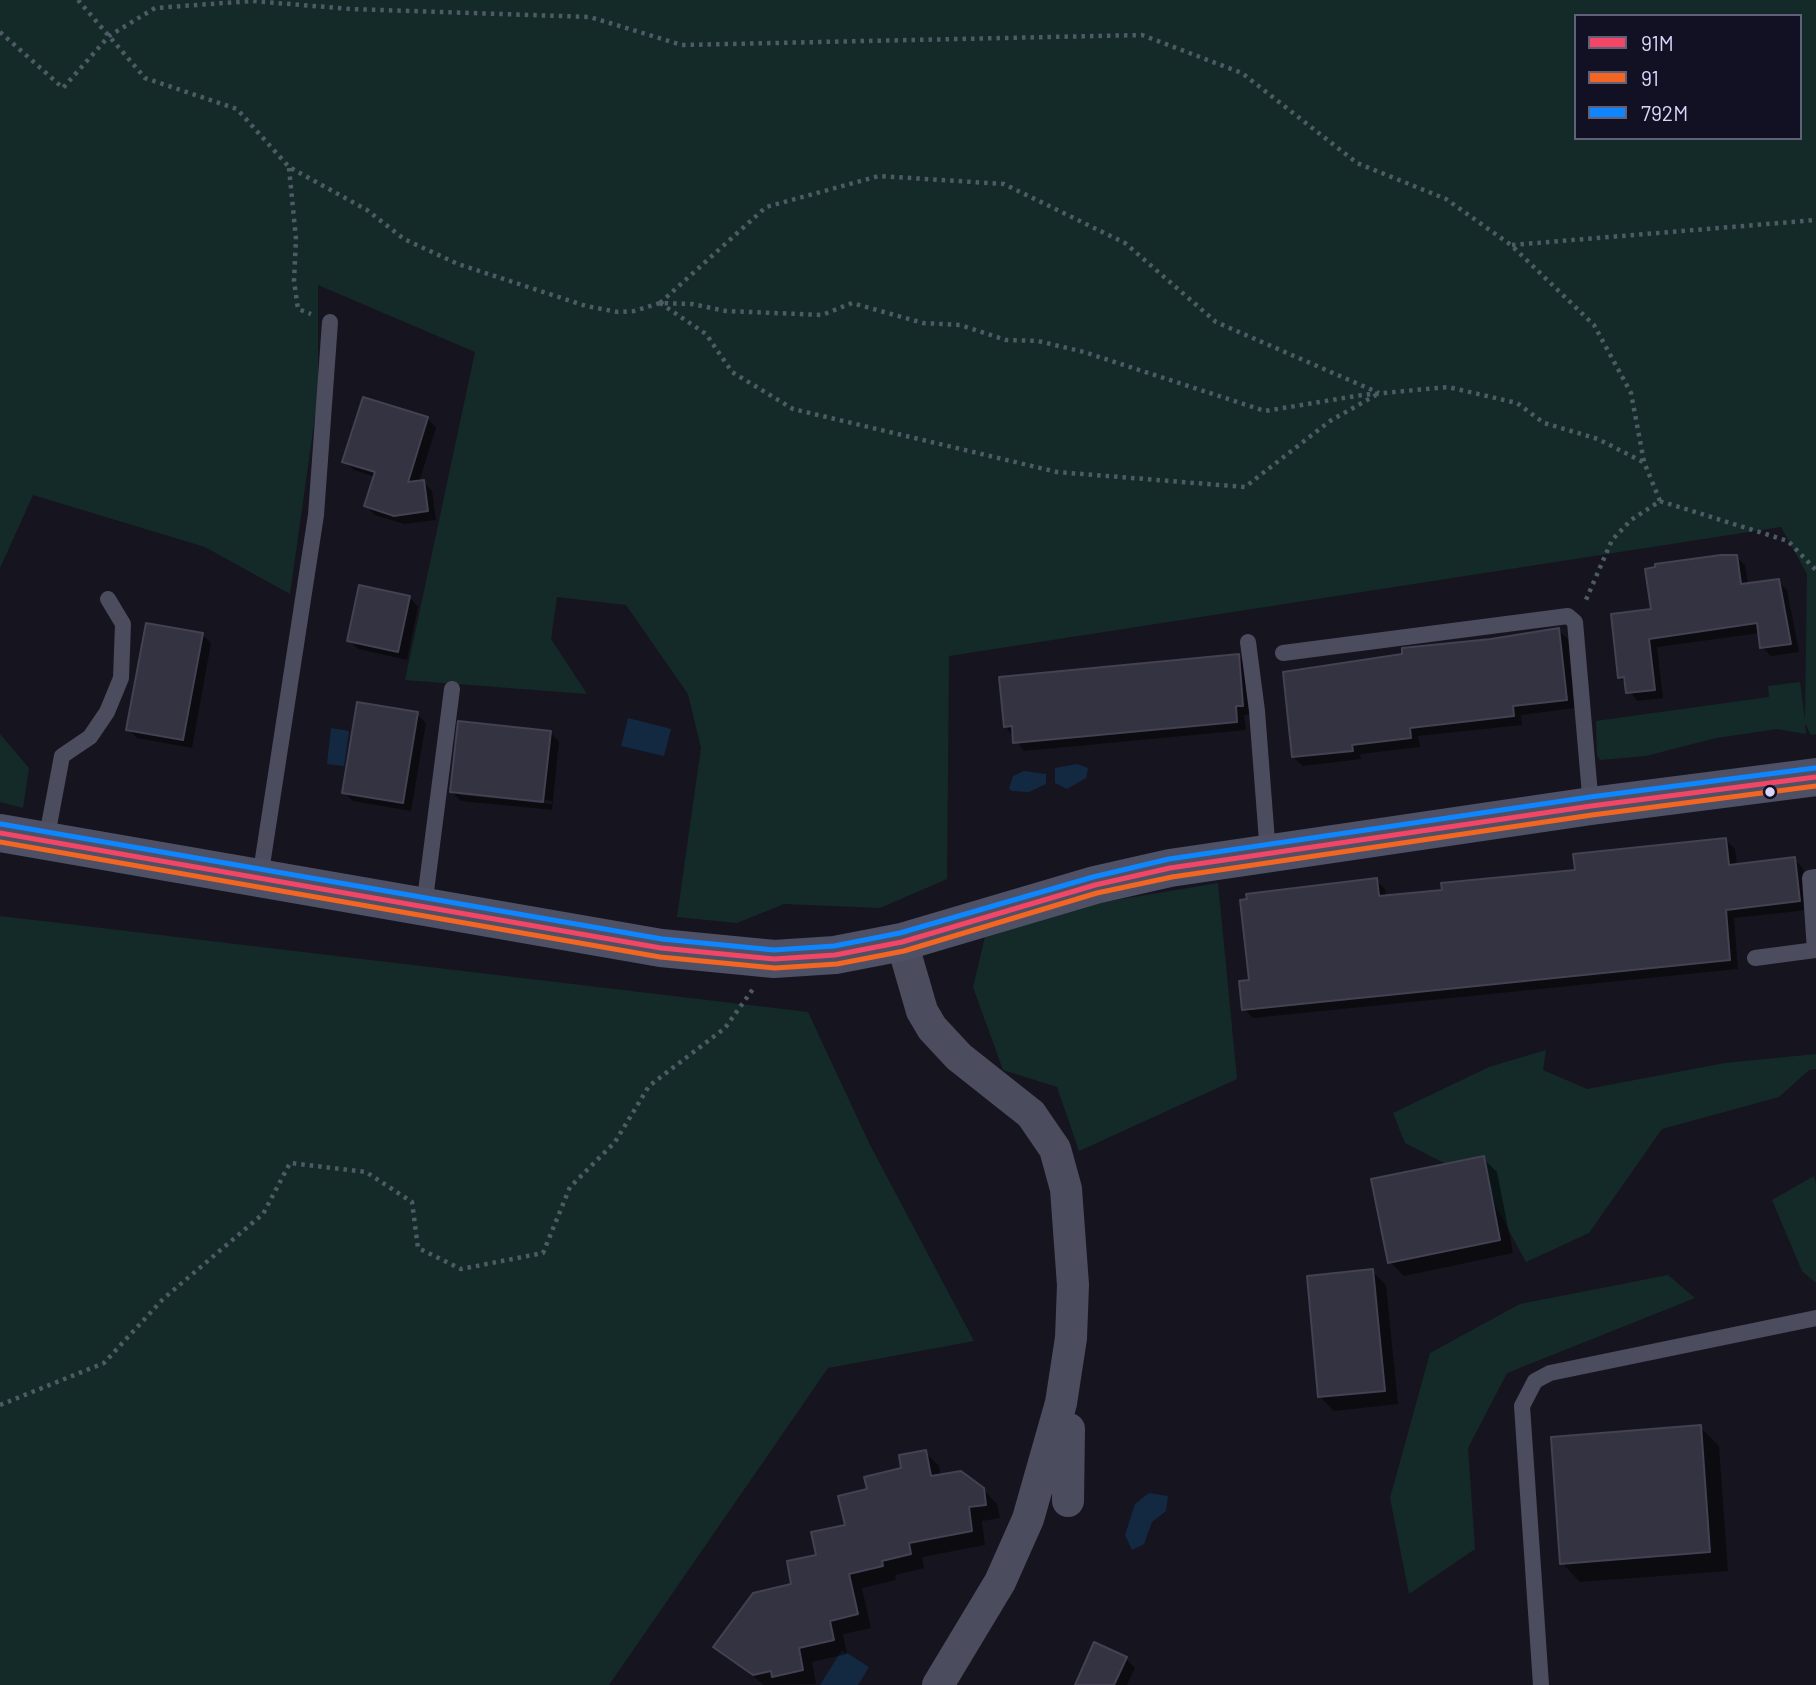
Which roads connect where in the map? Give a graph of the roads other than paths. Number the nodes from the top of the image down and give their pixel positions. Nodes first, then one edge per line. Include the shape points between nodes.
1 (330, 322) road end
2 (108, 599) dead end
3 (1248, 642) dead end
4 (1283, 653) dead end
5 (452, 689) dead end
6 (1816, 777) edge
7 (1591, 806) junction
8 (0, 833) edge
9 (46, 841) junction
10 (1268, 854) junction
11 (1816, 877) edge
12 (260, 878) junction
13 (424, 907) junction
14 (902, 943) junction
15 (1815, 950) edge
16 (1755, 958) dead end
17 (1816, 1318) edge
18 (1072, 1324) junction
19 (1068, 1501) dead end
20 (938, 1685) edge
21 (1541, 1685) edge

1 - 12 lane via 316,515
2 - 9 lane via 122,624 121,678 90,737 62,756
3 - 10 lane
4 - 7 lane via 1568,616 1575,622
5 - 13 lane
6 - 7 main road
7 - 10 main road
8 - 9 main road
9 - 12 main road
10 - 14 main road via 1129,877
11 - 15 lane via 1810,878
12 - 13 main road
13 - 14 main road via 661,948 745,957 835,955
14 - 18 street via 922,1011 932,1028 958,1057 1031,1114 1055,1149 1069,1210
15 - 16 lane
17 - 21 lane via 1550,1373 1535,1381 1522,1406
18 - 19 street via 1088,1358 1087,1383 1070,1415
18 - 20 street via 1062,1403 1028,1519 1000,1582

